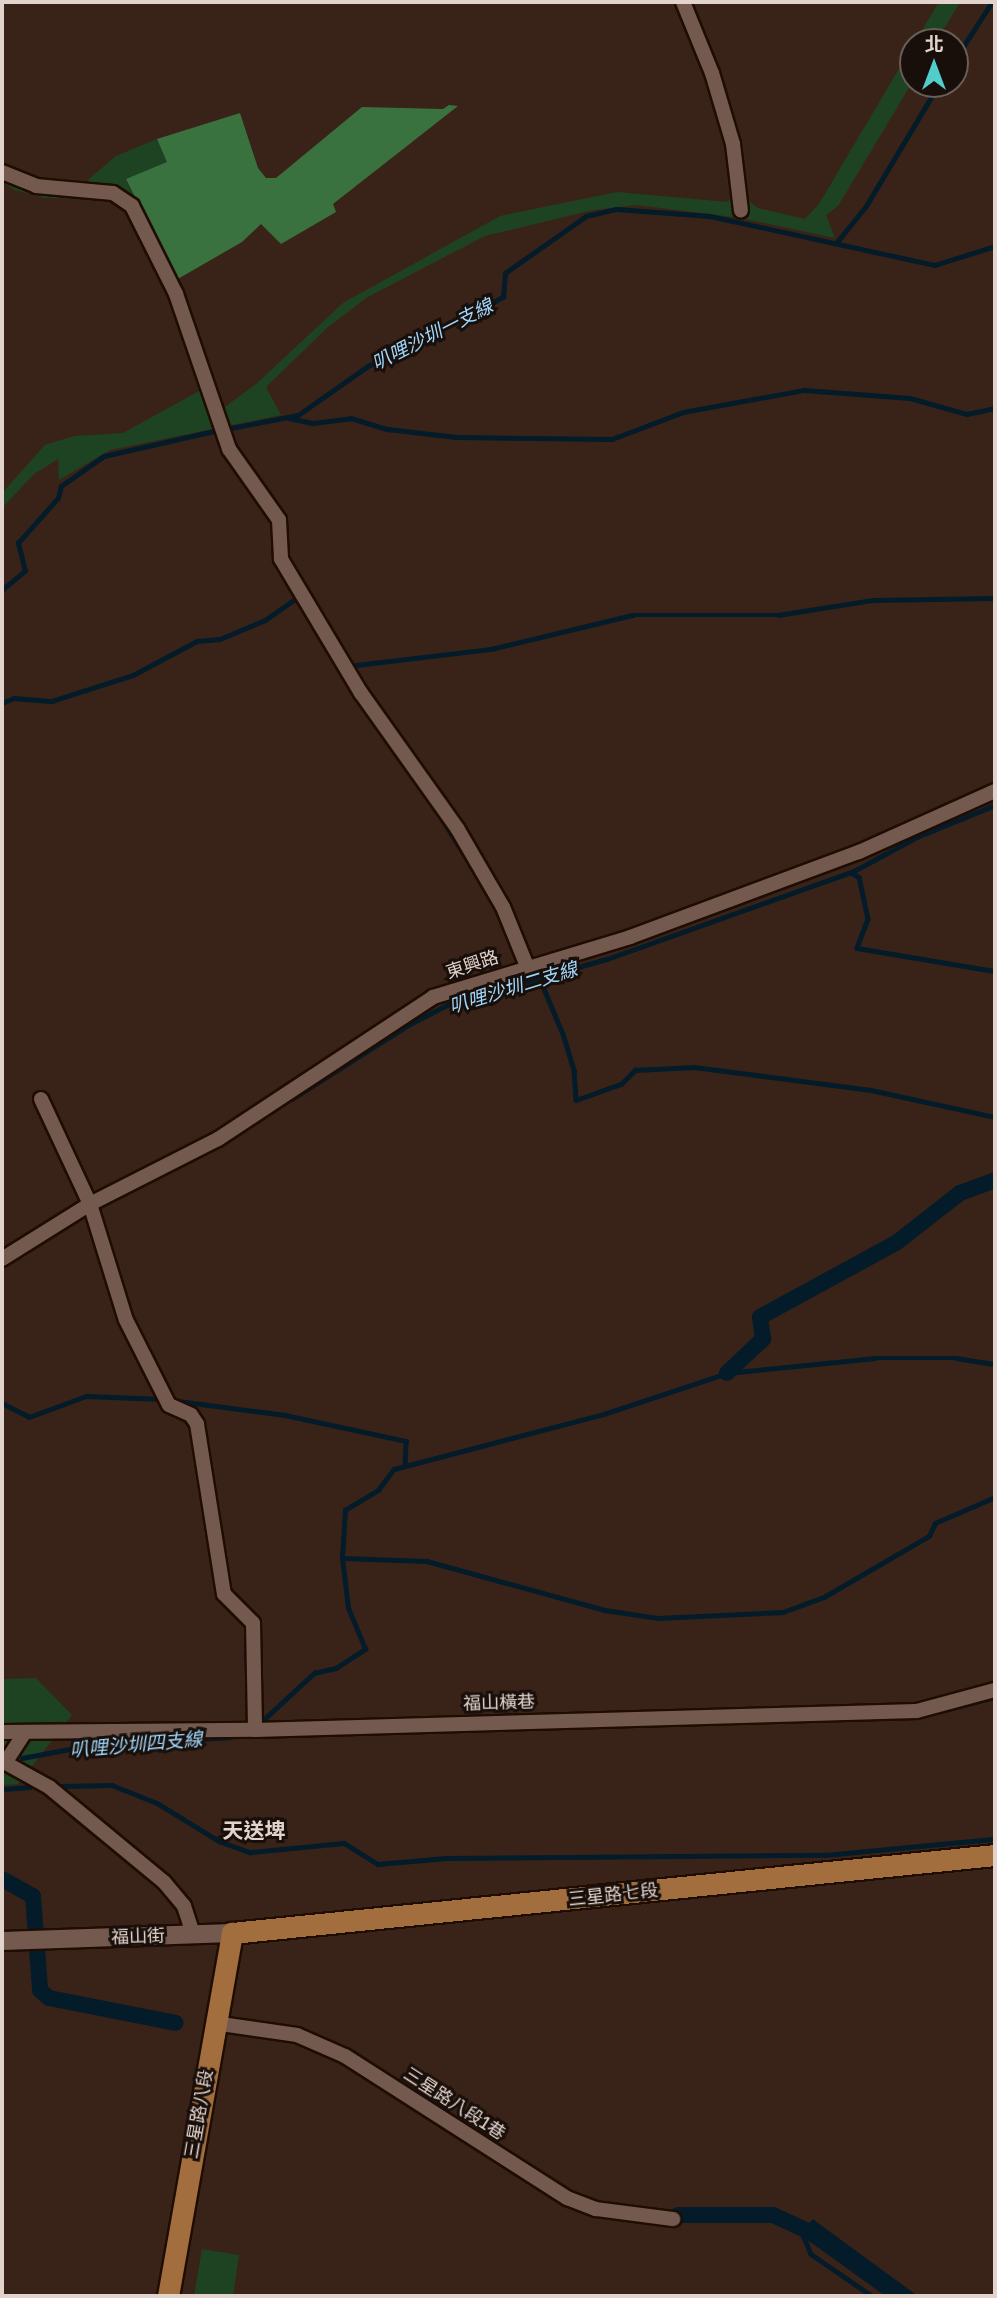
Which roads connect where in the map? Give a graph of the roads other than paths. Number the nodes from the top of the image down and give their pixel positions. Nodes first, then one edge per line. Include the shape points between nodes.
1 (683, 2) edge
2 (2, 172) edge
3 (741, 211) dead end
4 (995, 791) edge
5 (527, 966) junction
6 (41, 1099) dead end
7 (90, 1203) junction
8 (2, 1259) edge
9 (995, 1690) edge
10 (254, 1730) junction
11 (2, 1732) edge
12 (25, 1732) junction
13 (4, 1762) edge
14 (995, 1855) edge
15 (232, 1933) junction
16 (193, 1934) junction
17 (2, 1941) edge
18 (214, 2023) junction
19 (673, 2219) dead end
20 (168, 2296) edge

1 - 3 street via 712,73 733,144
2 - 5 street via 36,186 113,193 132,206 176,294 229,449 279,520 281,559 361,693 457,828 502,907
4 - 5 street, 東興路 via 859,852 643,932
5 - 7 street, 東興路 via 433,997 218,1139
6 - 7 street
7 - 8 street, 東興路
7 - 10 street via 126,1320 169,1405 191,1415 197,1424 224,1594 253,1623
9 - 10 street, 福山橫巷 via 917,1711
10 - 12 street, 福山橫巷
11 - 12 street, 福山橫巷
12 - 13 street
13 - 16 street via 49,1787 164,1882 184,1906
14 - 15 main road, 三星路七段
15 - 16 street, 福山街
15 - 18 main road, 三星路八段
16 - 17 street, 福山街
18 - 19 street, 三星路八段1巷 via 297,2035 345,2056 567,2198 596,2209
18 - 20 main road, 三星路八段

